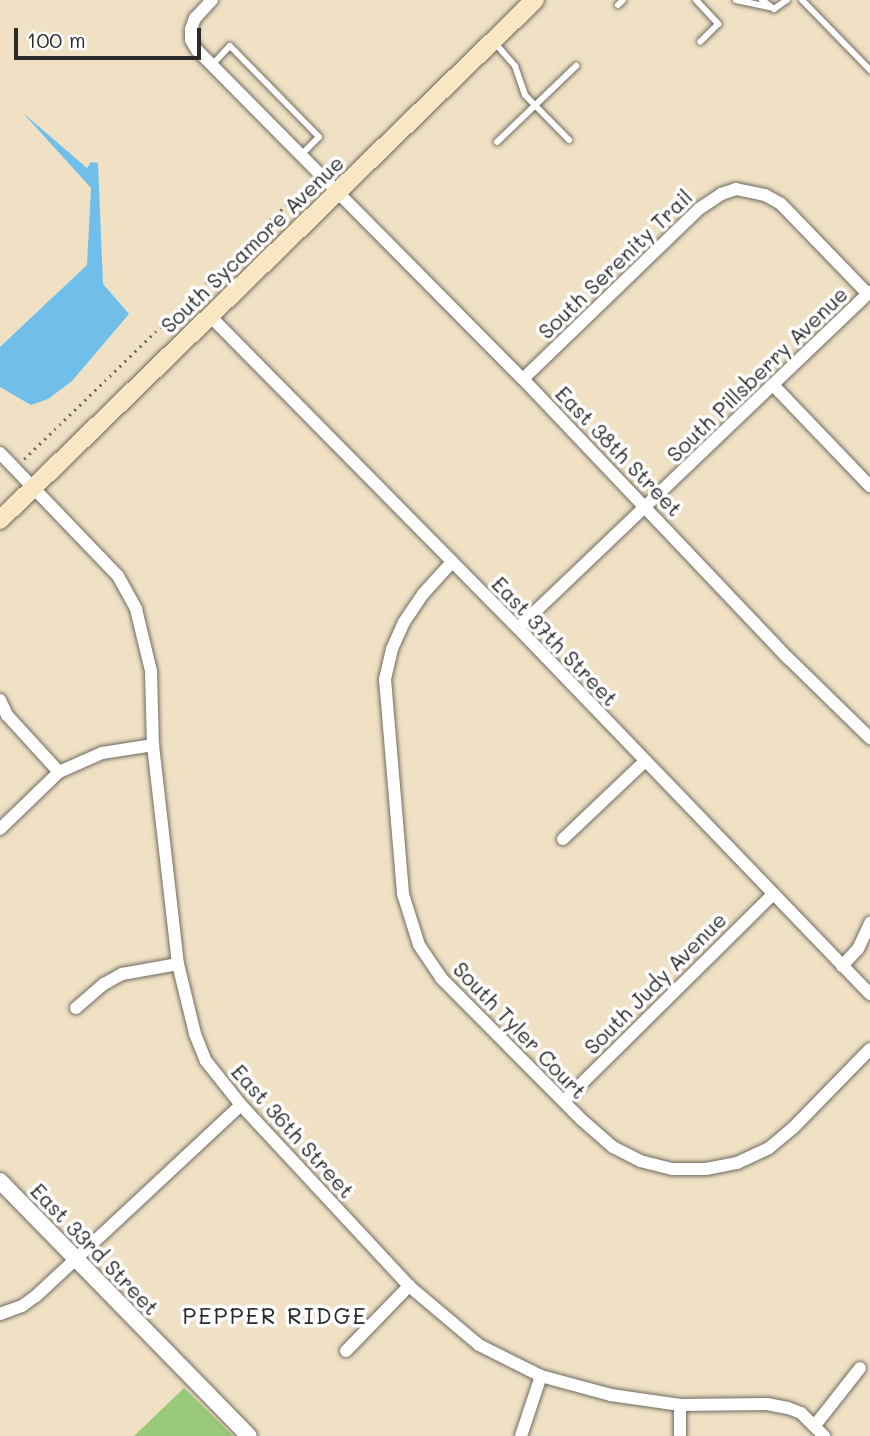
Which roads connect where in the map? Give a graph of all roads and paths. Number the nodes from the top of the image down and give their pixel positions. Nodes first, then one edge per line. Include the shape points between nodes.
1 (212, 0) edge
2 (535, 0) edge
3 (696, 0) edge
4 (736, 0) edge
5 (762, 0) edge
6 (787, 0) edge
7 (802, 0) edge
8 (769, 7) junction
9 (493, 41) junction
10 (700, 42) dead end
11 (212, 65) junction
12 (576, 66) dead end
13 (870, 70) edge
14 (536, 105) junction
15 (569, 140) dead end
16 (497, 142) dead end
17 (300, 156) junction
18 (312, 189) dead end
19 (337, 193) junction
20 (869, 293) edge
21 (210, 316) junction
22 (523, 379) junction
23 (774, 386) junction
24 (0, 453) edge
25 (22, 461) dead end
26 (870, 486) edge
27 (33, 487) junction
28 (647, 507) junction
29 (0, 520) edge
30 (452, 562) junction
31 (518, 628) junction
32 (0, 700) edge
33 (870, 738) edge
34 (153, 745) junction
35 (644, 762) junction
36 (59, 772) junction
37 (0, 830) edge
38 (563, 839) dead end
39 (773, 894) junction
40 (870, 923) edge
41 (177, 964) junction
42 (842, 966) junction
43 (870, 994) edge
44 (75, 1007) dead end
45 (870, 1049) edge
46 (564, 1101) junction
47 (241, 1105) junction
48 (0, 1181) edge
49 (77, 1260) junction
50 (409, 1286) junction
51 (0, 1314) edge
52 (346, 1351) dead end
53 (860, 1368) dead end
54 (541, 1376) junction
55 (680, 1405) junction
56 (816, 1424) junction
57 (249, 1436) edge
58 (520, 1436) edge
59 (680, 1436) edge
60 (824, 1436) edge

1 - 11 street, East 38th Street via 191,29 194,46
2 - 9 main road, South Sycamore Avenue
3 - 10 lane via 718,23
4 - 8 lane
5 - 8 lane
6 - 8 lane via 774,9
7 - 13 lane
9 - 14 lane via 511,60 520,86
9 - 19 main road, South Sycamore Avenue
11 - 17 street, East 38th Street
11 - 17 lane via 230,46 319,137
12 - 14 lane
14 - 15 lane
14 - 16 lane
17 - 19 street, East 38th Street
18 - 25 path via 303,189
19 - 21 main road, South Sycamore Avenue
19 - 22 street, East 38th Street
20 - 22 street, South Serenity Trail via 781,204 736,189 699,209
20 - 23 street, South Pillsberry Avenue
21 - 27 main road, South Sycamore Avenue
21 - 30 street, East 37th Street
22 - 28 street, East 38th Street
23 - 26 street
23 - 28 street, South Pillsberry Avenue
24 - 27 street, East 36th Street
27 - 29 main road, South Sycamore Avenue
27 - 34 street, East 36th Street via 118,576 136,608 151,671
28 - 31 street, South Pillsberry Avenue
28 - 33 street, East 38th Street
30 - 31 street, East 37th Street
30 - 46 street, South Tyler Court via 404,622 385,679 403,894 419,945 441,978
31 - 35 street, East 37th Street
32 - 36 street via 6,715
34 - 36 street via 102,753
34 - 41 street, East 36th Street
35 - 38 street
35 - 39 street, East 37th Street
36 - 37 street
39 - 42 street, East 37th Street
39 - 46 street, South Judy Avenue
40 - 42 street via 858,948
41 - 44 street via 122,974
41 - 47 street, East 36th Street via 206,1060
42 - 43 street, East 37th Street
45 - 46 street, South Tyler Court via 769,1148 737,1163 706,1169 672,1169 640,1161 613,1147
47 - 49 street
47 - 50 street, East 36th Street
48 - 49 street, East 33rd Street
49 - 51 street via 22,1306
49 - 57 street, East 33rd Street
50 - 52 street
50 - 54 street, East 36th Street via 479,1345
53 - 56 street
54 - 55 street, East 36th Street via 611,1395
54 - 58 street
55 - 56 street, East 36th Street via 767,1404 801,1413
55 - 59 street
56 - 60 street

